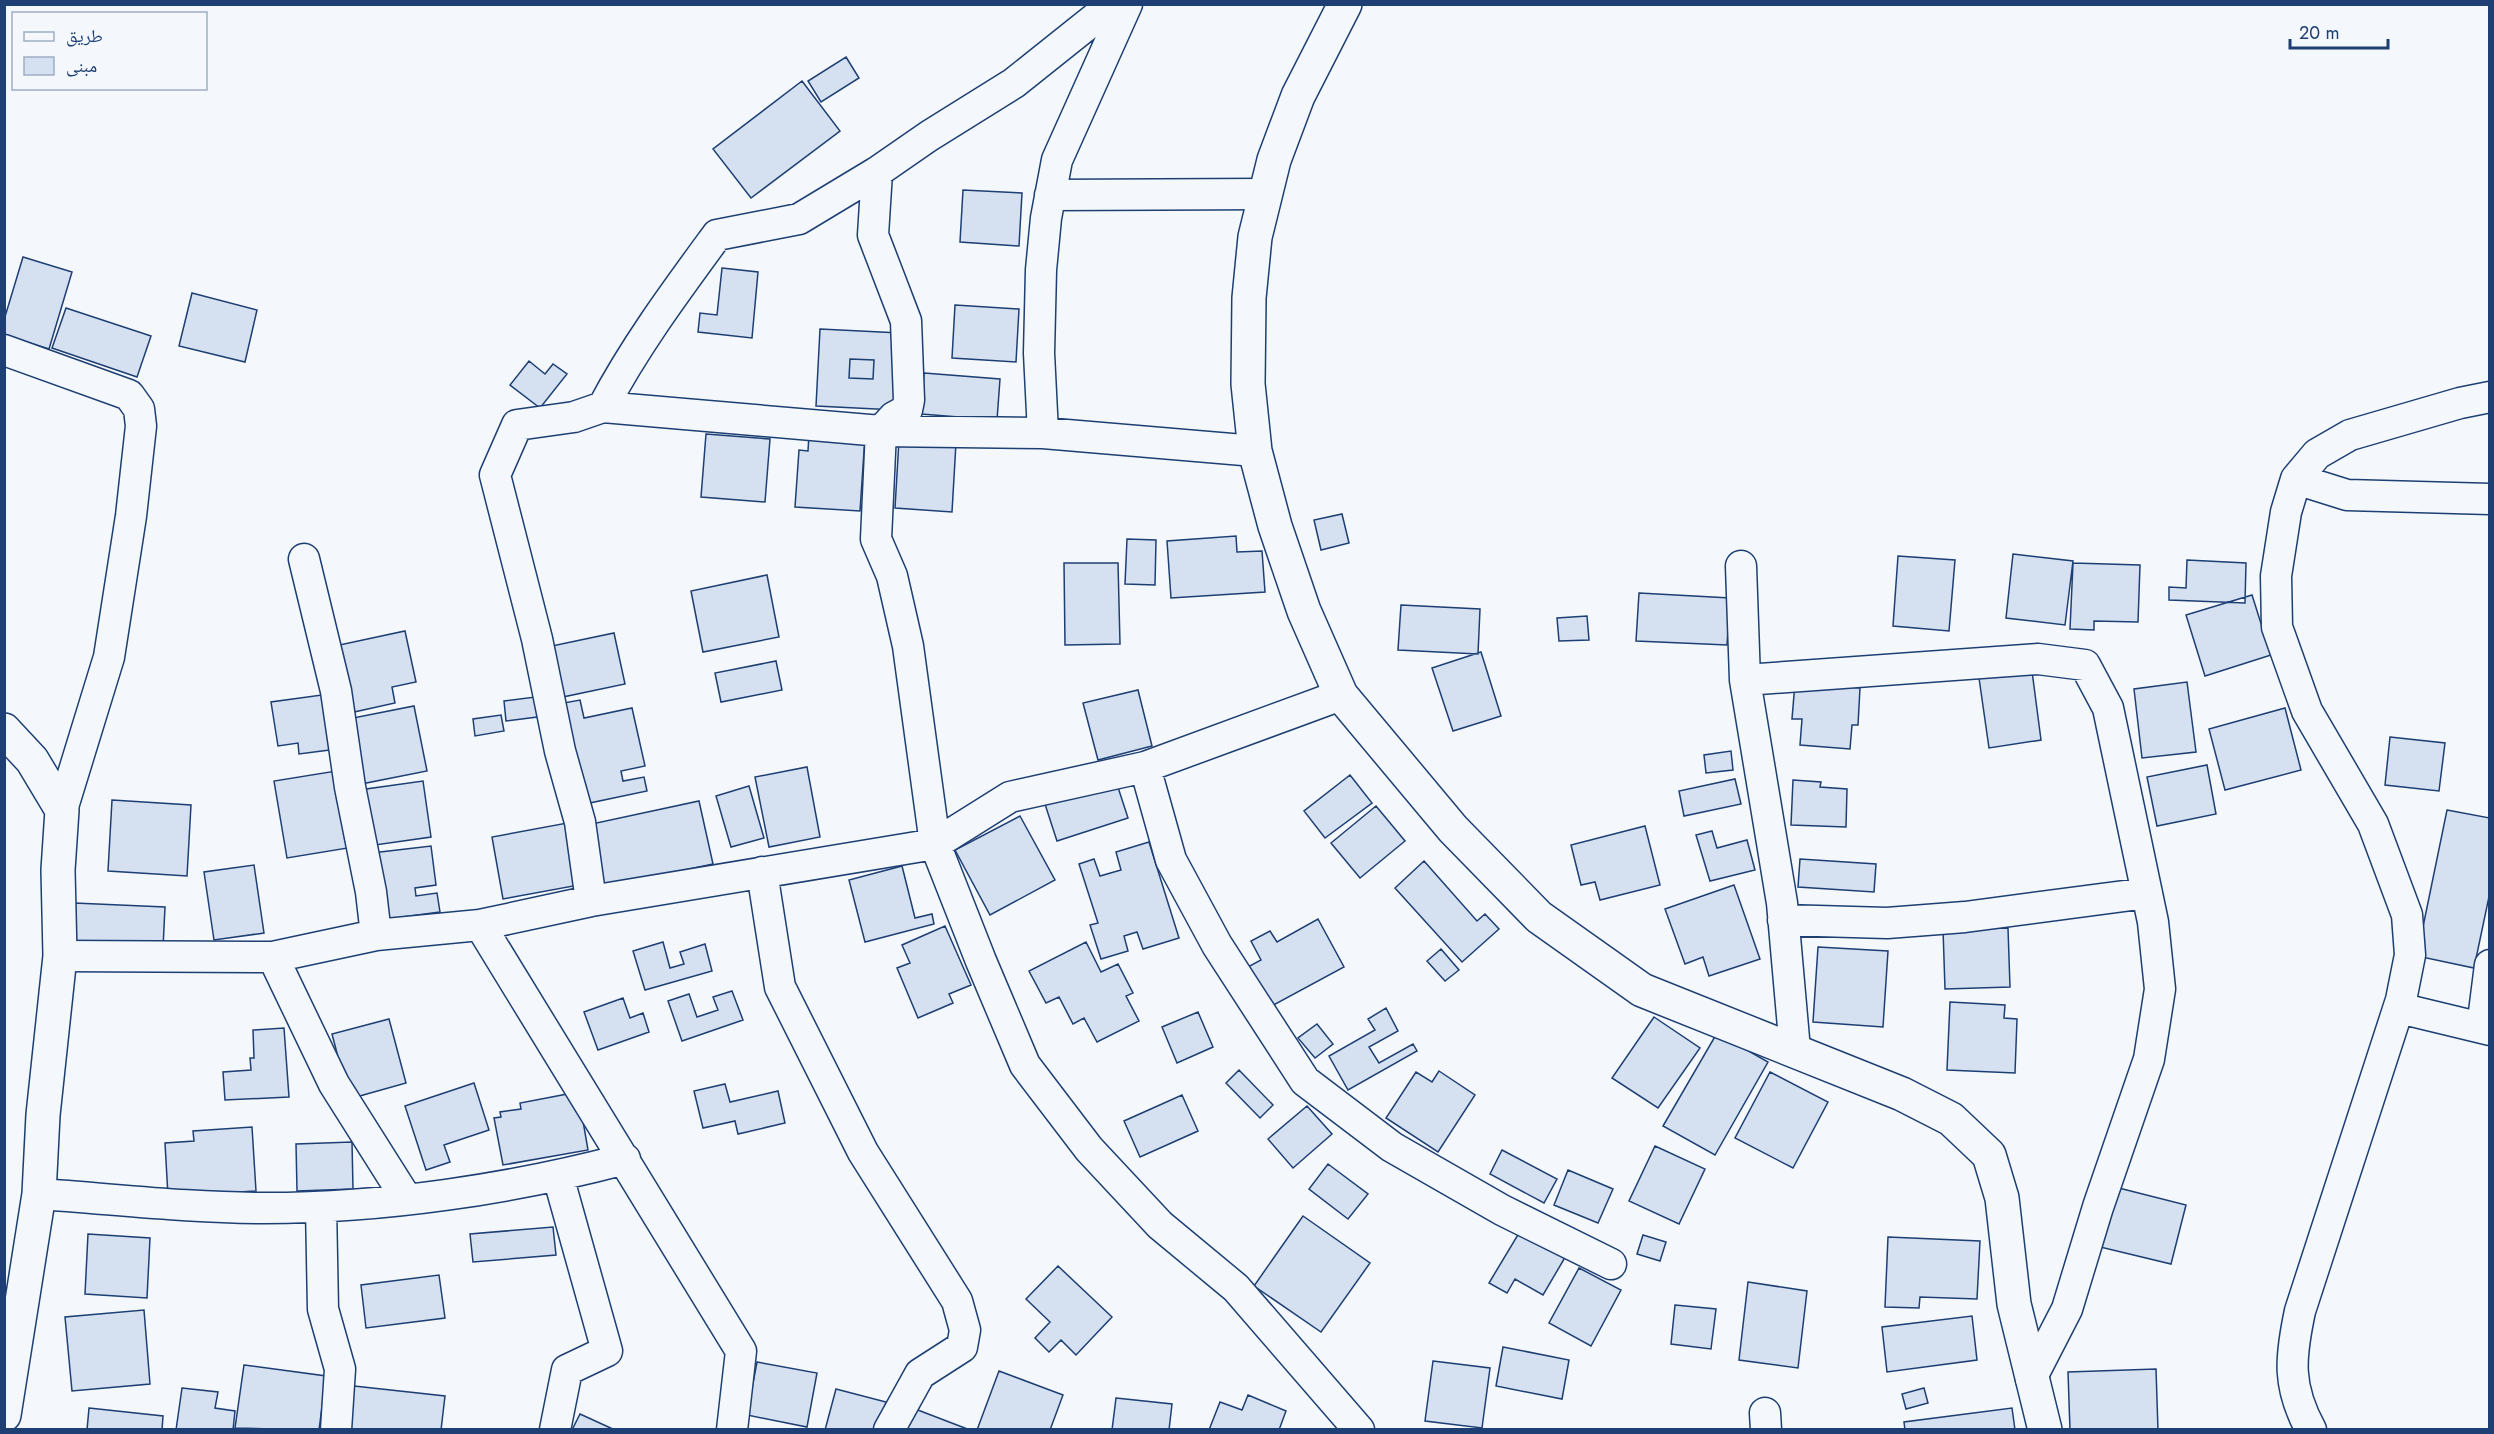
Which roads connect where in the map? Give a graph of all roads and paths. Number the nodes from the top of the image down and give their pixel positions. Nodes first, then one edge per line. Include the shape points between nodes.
1 (1113, 4) edge
2 (1127, 4) edge
3 (1345, 4) edge
4 (877, 172) junction
5 (1266, 194) junction
6 (1050, 195) junction
7 (4, 350) edge
8 (2490, 396) edge
9 (603, 407) junction
10 (880, 430) junction
11 (1043, 433) junction
12 (1254, 451) junction
13 (2296, 479) junction
14 (2490, 499) edge
15 (304, 559) dead end
16 (1741, 566) dead end
17 (1745, 680) junction
18 (1341, 695) junction
19 (4, 730) edge
20 (1145, 767) junction
21 (62, 810) junction
22 (935, 844) junction
23 (762, 872) junction
24 (2147, 893) junction
25 (591, 901) junction
26 (1783, 920) junction
27 (480, 925) junction
28 (375, 935) junction
29 (60, 956) junction
30 (273, 957) junction
31 (2490, 965) edge
32 (2399, 1008) junction
33 (2486, 1029) edge
34 (1795, 1050) junction
35 (625, 1159) junction
36 (558, 1176) junction
37 (39, 1194) junction
38 (406, 1198) junction
39 (321, 1207) junction
40 (1611, 1264) dead end
41 (2031, 1379) junction
42 (4, 1415) edge
43 (336, 1430) edge
44 (555, 1430) edge
45 (732, 1430) edge
46 (889, 1430) edge
47 (1359, 1430) edge
48 (2044, 1430) edge
49 (2311, 1430) edge

1 - 4 street via 1014,82
2 - 6 street via 1057,160
3 - 5 main road via 1298,96
4 - 9 street via 799,219 717,235 659,315
4 - 10 street via 873,235 906,321 909,400 907,410
5 - 6 street
5 - 12 main road via 1255,237 1249,298 1248,384
6 - 11 street via 1041,270
7 - 21 street via 129,395 139,409 141,426 109,657
8 - 13 street via 2350,435 2317,454
9 - 10 street
9 - 25 street via 574,417 517,425 495,475 580,822
10 - 11 street
10 - 22 street via 876,539 892,576 908,646
11 - 12 street
12 - 18 main road via 1304,611
13 - 14 street via 2346,495
13 - 32 street via 2286,512 2276,576 2277,627 2307,711 2373,824 2407,915 2410,955
15 - 28 street via 336,692
16 - 17 street
17 - 24 street via 2038,659 2085,665 2108,708
17 - 26 street
18 - 20 street
18 - 34 main road via 1453,830 1539,917 1641,990
19 - 21 main road via 32,760
20 - 22 street via 1010,797
20 - 40 street via 1171,860 1217,945 1305,1081 1392,1147 1502,1210
21 - 29 main road via 58,870
22 - 23 street
22 - 47 street via 1025,1065 1097,1157 1160,1225 1236,1288
23 - 25 street
23 - 46 street via 780,987 863,1152 957,1300 964,1330 962,1347 920,1374
24 - 26 street via 1887,923
24 - 41 street via 2160,989 2149,1059 2067,1310
25 - 27 street
26 - 34 street
27 - 28 street
27 - 35 street
28 - 30 street
29 - 30 street
29 - 37 main road
30 - 38 street via 334,1084
31 - 33 street
32 - 33 street
32 - 49 street via 2300,1311 2291,1354 2294,1387
34 - 41 main road via 1902,1094 1951,1119 1989,1155 2002,1198 2013,1304
35 - 36 street
35 - 45 street via 741,1352
36 - 38 street
36 - 44 street via 607,1351 567,1370
37 - 39 street via 264,1208
37 - 42 main road
38 - 39 street
39 - 43 street via 323,1310 340,1369
41 - 48 main road

